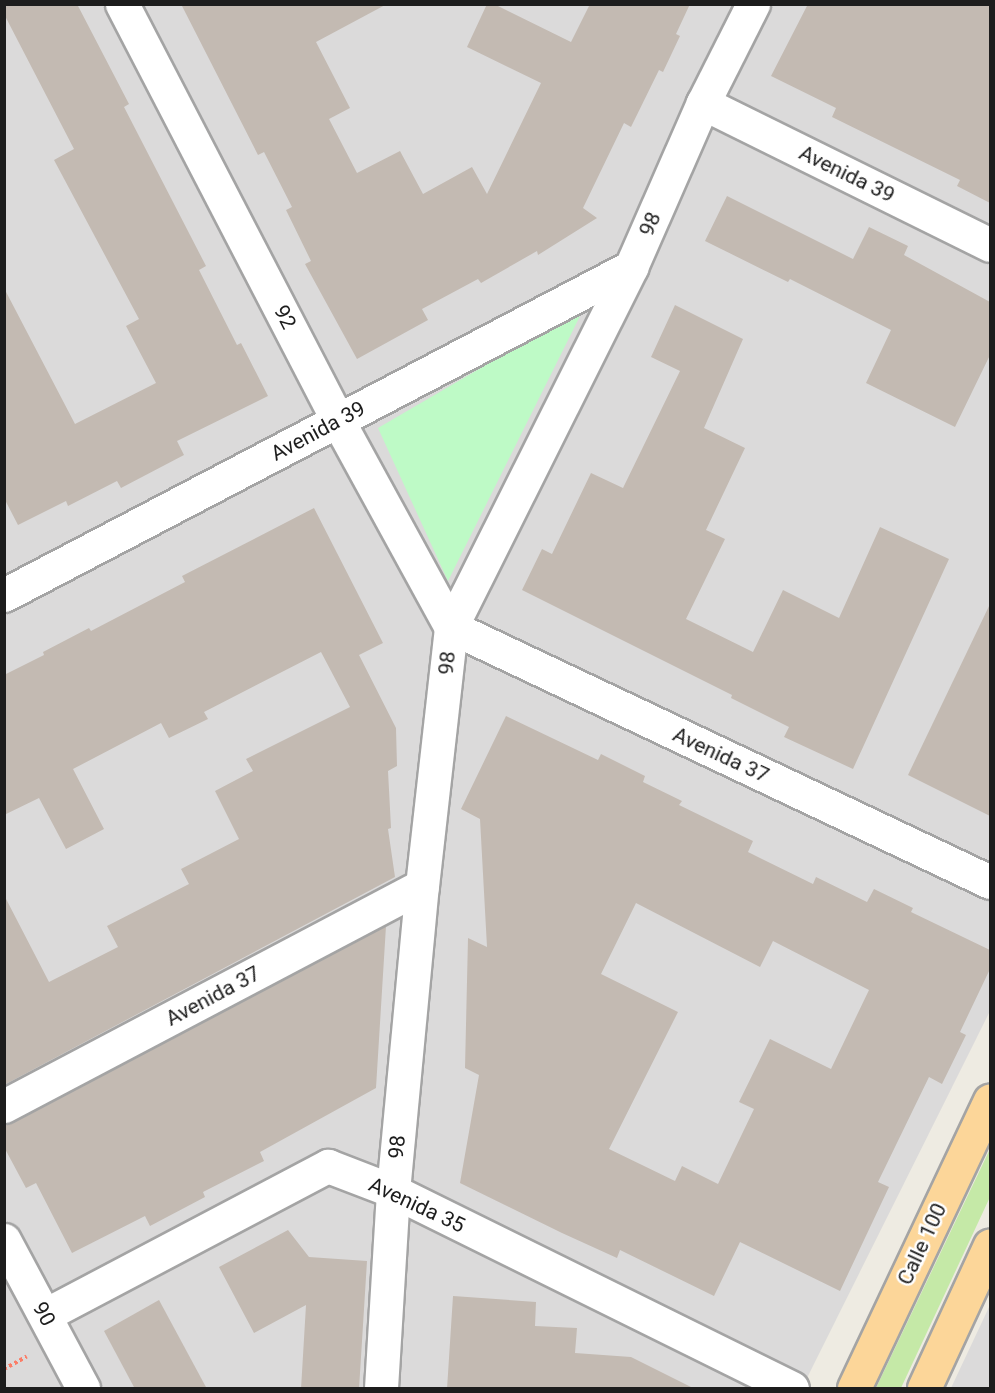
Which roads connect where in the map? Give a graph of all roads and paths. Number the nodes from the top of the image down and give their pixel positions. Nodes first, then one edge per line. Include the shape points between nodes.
1 (123, 4) edge
2 (753, 4) edge
3 (703, 103) junction
4 (990, 245) edge
5 (631, 267) junction
6 (338, 421) junction
7 (4, 595) edge
8 (451, 627) junction
9 (990, 882) edge
10 (422, 886) junction
11 (990, 1100) edge
12 (4, 1106) edge
13 (393, 1191) junction
14 (4, 1240) edge
15 (990, 1245) edge
16 (45, 1315) junction
17 (83, 1389) edge
18 (381, 1389) edge
19 (792, 1389) edge
20 (854, 1389) edge
21 (924, 1389) edge

1 - 6 street, 92
2 - 3 street, 98
3 - 4 street, Avenida 39
3 - 5 street, 98
5 - 6 street, Avenida 39
5 - 8 street, 98
6 - 7 street, Avenida 39
6 - 8 street, 92
8 - 9 street, Avenida 37
8 - 10 street, 98
10 - 12 street, Avenida 37
10 - 13 street, 98
11 - 20 main road, Calle 100
13 - 16 street, Avenida 35 via 328,1166
13 - 18 street, 98
13 - 19 street, Avenida 35
14 - 16 street, 90
15 - 21 main road
16 - 17 street, 90

